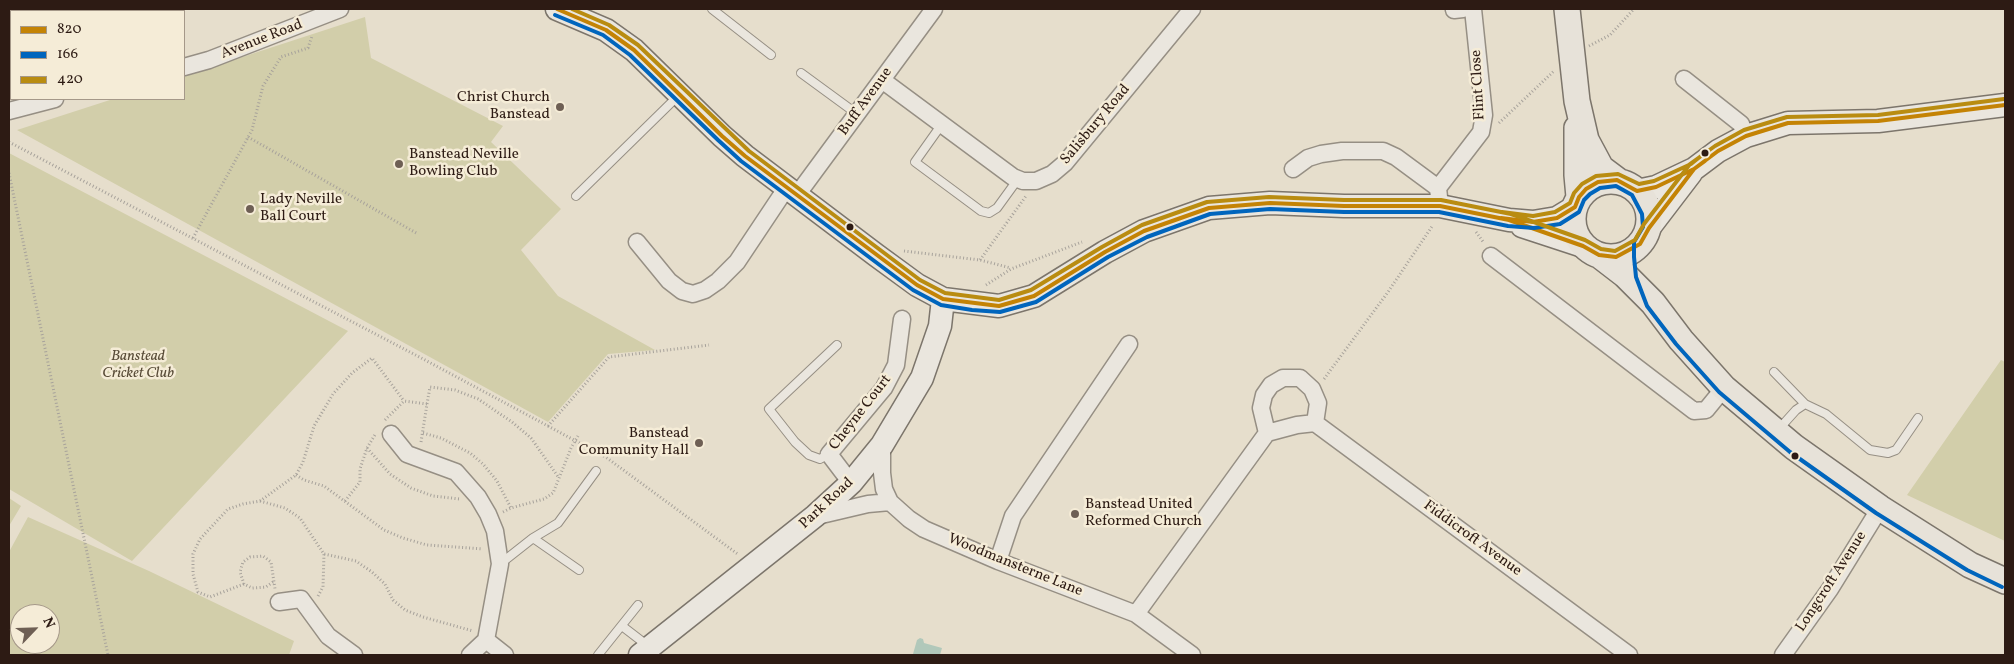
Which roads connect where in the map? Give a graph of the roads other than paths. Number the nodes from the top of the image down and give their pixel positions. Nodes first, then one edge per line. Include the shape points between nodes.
1 (340, 9) edge
2 (712, 9) edge
3 (934, 9) edge
4 (1192, 9) edge
5 (1473, 9) edge
6 (1567, 9) edge
7 (567, 11) edge
8 (771, 55) dead end
9 (185, 67) edge
10 (801, 73) dead end
11 (1684, 79) dead end
12 (882, 80) junction
13 (680, 94) junction
14 (47, 100) edge
15 (1577, 101) junction
16 (2005, 105) edge
17 (9, 111) edge
18 (857, 114) junction
19 (942, 124) junction
20 (1746, 136) junction
21 (1293, 169) dead end
22 (1694, 169) junction
23 (1018, 179) junction
24 (1627, 185) junction
25 (792, 191) junction
26 (576, 196) dead end
27 (1439, 197) junction
28 (1577, 202) junction
29 (1509, 220) junction
30 (1644, 236) junction
31 (637, 242) dead end
32 (1591, 250) junction
33 (1491, 256) dead end
34 (943, 299) junction
35 (1653, 303) junction
36 (902, 319) dead end
37 (1129, 344) dead end
38 (837, 345) dead end
39 (896, 366) junction
40 (1774, 372) dead end
41 (922, 378) junction
42 (1724, 388) junction
43 (1805, 404) junction
44 (1918, 418) dead end
45 (1315, 423) junction
46 (1267, 432) junction
47 (1777, 432) junction
48 (391, 434) dead end
49 (882, 445) junction
50 (829, 454) junction
51 (596, 471) dead end
52 (851, 483) junction
53 (890, 502) junction
54 (1880, 508) junction
55 (816, 516) junction
56 (533, 538) junction
57 (499, 556) junction
58 (998, 561) junction
59 (579, 570) dead end
60 (2005, 582) edge
61 (278, 602) road end
62 (638, 606) dead end
63 (1136, 614) junction
64 (622, 626) junction
65 (486, 640) junction
66 (644, 651) edge
67 (354, 655) edge
68 (470, 655) edge
69 (505, 655) edge
70 (598, 655) edge
71 (1192, 655) edge
72 (1629, 655) edge
73 (1783, 655) edge

1 - 9 street, Avenue Road
2 - 8 lane
3 - 12 street, Buff Avenue
4 - 23 street, Salisbury Road via 1066,163 1036,181
5 - 27 street, Flint Close via 1484,115 1481,132
6 - 15 main road
7 - 13 main road via 606,30 634,50
10 - 18 lane
11 - 20 street via 1740,124
12 - 18 street, Buff Avenue
12 - 19 street
13 - 25 main road via 722,136
13 - 26 lane
14 - 17 street
15 - 24 main road via 1586,140 1595,160 1601,168
15 - 28 main road
16 - 20 main road via 1878,121 1788,123
18 - 25 street, Buff Avenue
19 - 23 street
19 - 23 lane via 915,162 981,211 989,213 997,208
20 - 22 main road
21 - 27 street via 1308,158 1322,154 1383,150 1396,157
22 - 24 main road via 1656,187
22 - 30 main road
24 - 28 main road via 1598,182 1586,189
24 - 30 main road via 1643,200 1648,213
25 - 31 street, Buff Avenue via 737,262 718,281 693,294 682,291 669,281
25 - 34 main road via 917,284
27 - 29 main road
27 - 34 main road via 1344,206 1270,203 1209,208 1144,232 1034,296 999,306
28 - 29 main road via 1557,218 1544,222
28 - 32 main road via 1572,214 1573,227
29 - 32 main road
30 - 32 main road via 1628,252 1616,256
30 - 35 main road via 1642,275
32 - 35 main road via 1625,275
33 - 42 street via 1694,411 1706,410
34 - 41 main road, Park Road via 940,326
35 - 42 main road
36 - 39 street, Cheyne Court
37 - 58 street via 1013,516
38 - 50 lane via 769,408 795,442 810,455 820,459
39 - 41 street, Cheyne Court
39 - 50 street, Cheyne Court via 884,388
40 - 43 lane
41 - 49 main road, Park Road
42 - 47 main road
43 - 44 lane via 1826,414 1870,450 1878,452 1896,450
43 - 47 lane
45 - 46 street
45 - 46 street via 1318,404 1312,389 1300,378 1283,378 1271,385 1264,395 1261,408
45 - 72 street, Fiddicroft Avenue
46 - 63 street
47 - 54 main road
48 - 57 street via 407,454 456,472 478,497 490,518
49 - 52 main road, Park Road
49 - 53 street via 884,489
50 - 52 street, Cheyne Court
51 - 56 lane via 558,522
52 - 55 main road, Park Road
53 - 55 street
53 - 58 street, Woodmansterne Lane via 924,529
54 - 60 main road via 1970,565
54 - 73 street, Longcroft Avenue via 1830,589
55 - 66 main road, Park Road
56 - 57 lane
56 - 59 lane
57 - 65 street
58 - 63 street, Woodmansterne Lane
61 - 67 street via 300,599 328,636
62 - 64 lane
63 - 71 street, Woodmansterne Lane
64 - 66 lane
64 - 70 lane
65 - 68 street
65 - 69 street

